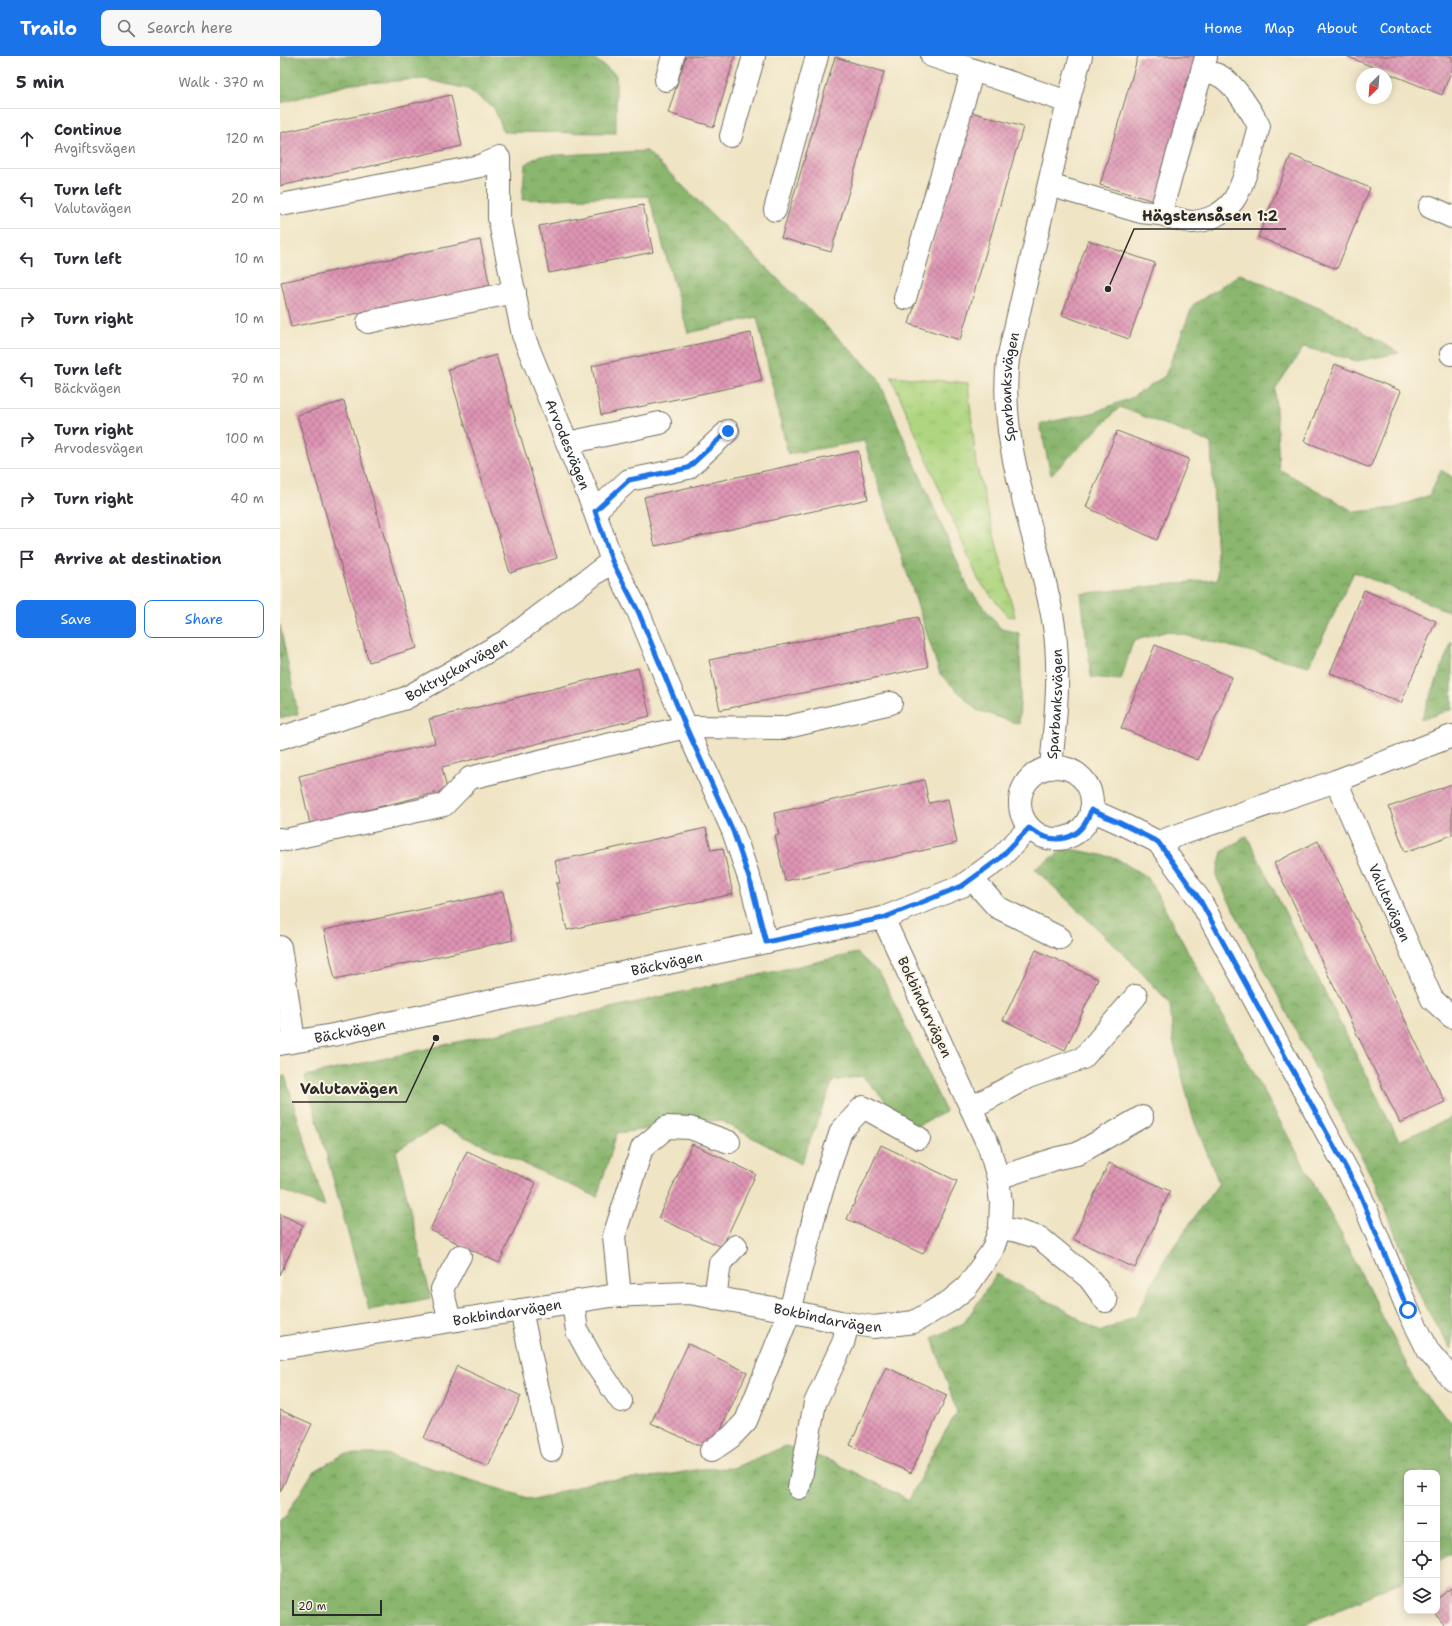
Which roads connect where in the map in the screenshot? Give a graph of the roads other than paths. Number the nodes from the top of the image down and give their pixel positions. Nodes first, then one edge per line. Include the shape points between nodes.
1 (673, 56) edge
2 (754, 56) edge
3 (816, 56) edge
4 (932, 56) edge
5 (1081, 56) edge
6 (1204, 63) edge
7 (973, 70) junction
8 (666, 80) dead end
9 (1068, 102) junction
10 (731, 136) dead end
11 (1049, 185) junction
12 (286, 204) dead end
13 (1430, 208) dead end
14 (775, 210) dead end
15 (1160, 214) junction
16 (1452, 217) edge
17 (515, 292) junction
18 (905, 298) dead end
19 (368, 322) dead end
20 (660, 423) dead end
21 (728, 431) dead end
22 (568, 443) junction
23 (595, 511) junction
24 (612, 561) junction
25 (891, 703) dead end
26 (686, 727) junction
27 (1452, 736) edge
28 (280, 738) edge
29 (1051, 768) junction
30 (1336, 781) junction
31 (1091, 810) junction
32 (1029, 828) junction
33 (280, 839) edge
34 (1158, 842) junction
35 (972, 878) junction
36 (883, 918) junction
37 (1060, 938) dead end
38 (766, 942) junction
39 (280, 947) edge
40 (1136, 996) dead end
41 (1452, 1017) edge
42 (287, 1042) edge
43 (971, 1108) junction
44 (1142, 1117) dead end
45 (919, 1138) dead end
46 (729, 1142) dead end
47 (998, 1178) junction
48 (1000, 1228) junction
49 (736, 1246) dead end
50 (460, 1256) dead end
51 (620, 1296) junction
52 (715, 1298) junction
53 (1106, 1301) dead end
54 (573, 1302) junction
55 (521, 1310) junction
56 (790, 1311) junction
57 (450, 1322) junction
58 (848, 1323) junction
59 (280, 1348) edge
60 (1452, 1379) edge
61 (621, 1400) dead end
62 (551, 1450) dead end
63 (711, 1451) dead end
64 (799, 1488) dead end

1 - 8 street
2 - 10 street
3 - 14 street
4 - 7 street
5 - 9 street, Sparbanksvägen
6 - 15 street
6 - 15 street via 1231,86 1250,109 1259,126 1253,148 1233,201 1220,214 1192,222
7 - 9 street
7 - 18 street
9 - 11 street, Sparbanksvägen
11 - 15 street via 1141,212
11 - 29 street, Sparbanksvägen via 1005,381 1007,420 1054,627 1058,691
12 - 17 street, Arvodesvägen via 480,166 500,158 499,218
13 - 16 street
17 - 19 street
17 - 22 street, Arvodesvägen via 523,335
20 - 22 street
21 - 23 street via 688,468 629,480
22 - 23 street, Arvodesvägen
23 - 24 street, Arvodesvägen
24 - 26 street, Arvodesvägen via 638,611
24 - 28 street, Boktryckarvägen via 506,641 406,698
25 - 26 street via 783,728
26 - 33 street via 470,778 444,805 286,840
26 - 38 street, Arvodesvägen via 733,831 751,884
27 - 30 street
29 - 31 street via 1073,771 1082,778 1089,788
29 - 32 street via 1040,771 1024,786 1020,808
30 - 34 street
30 - 41 street, Valutavägen via 1432,999
31 - 32 street via 1088,821 1072,836 1049,839
31 - 34 street
32 - 35 street, Bäckvägen via 999,859
34 - 60 street via 1204,907 1359,1192 1408,1310 1429,1352
35 - 36 street, Bäckvägen via 962,886
35 - 37 street via 997,907
36 - 38 street, Bäckvägen
36 - 43 street, Bokbindarvägen
38 - 42 street, Bäckvägen via 371,1027
39 - 42 street
40 - 43 street via 1082,1058 1028,1077
43 - 47 street, Bokbindarvägen via 989,1147
44 - 47 street via 1077,1154
45 - 56 street via 863,1108 841,1131 817,1206
46 - 51 street via 690,1128 667,1127 642,1148 614,1236
47 - 48 street, Bokbindarvägen via 1002,1204
48 - 53 street via 1040,1238 1089,1278
48 - 58 street, Bokbindarvägen via 992,1251 967,1286 950,1301 914,1322 874,1327
49 - 52 street via 720,1263
50 - 57 street via 442,1289
51 - 52 street, Bokbindarvägen via 689,1293
51 - 54 street, Bokbindarvägen
52 - 56 street, Bokbindarvägen
54 - 55 street, Bokbindarvägen
54 - 61 street via 577,1331 594,1362
55 - 57 street, Bokbindarvägen
55 - 62 street
56 - 58 street, Bokbindarvägen
56 - 63 street via 746,1421
57 - 59 street, Bokbindarvägen
58 - 64 street via 843,1343 815,1403

